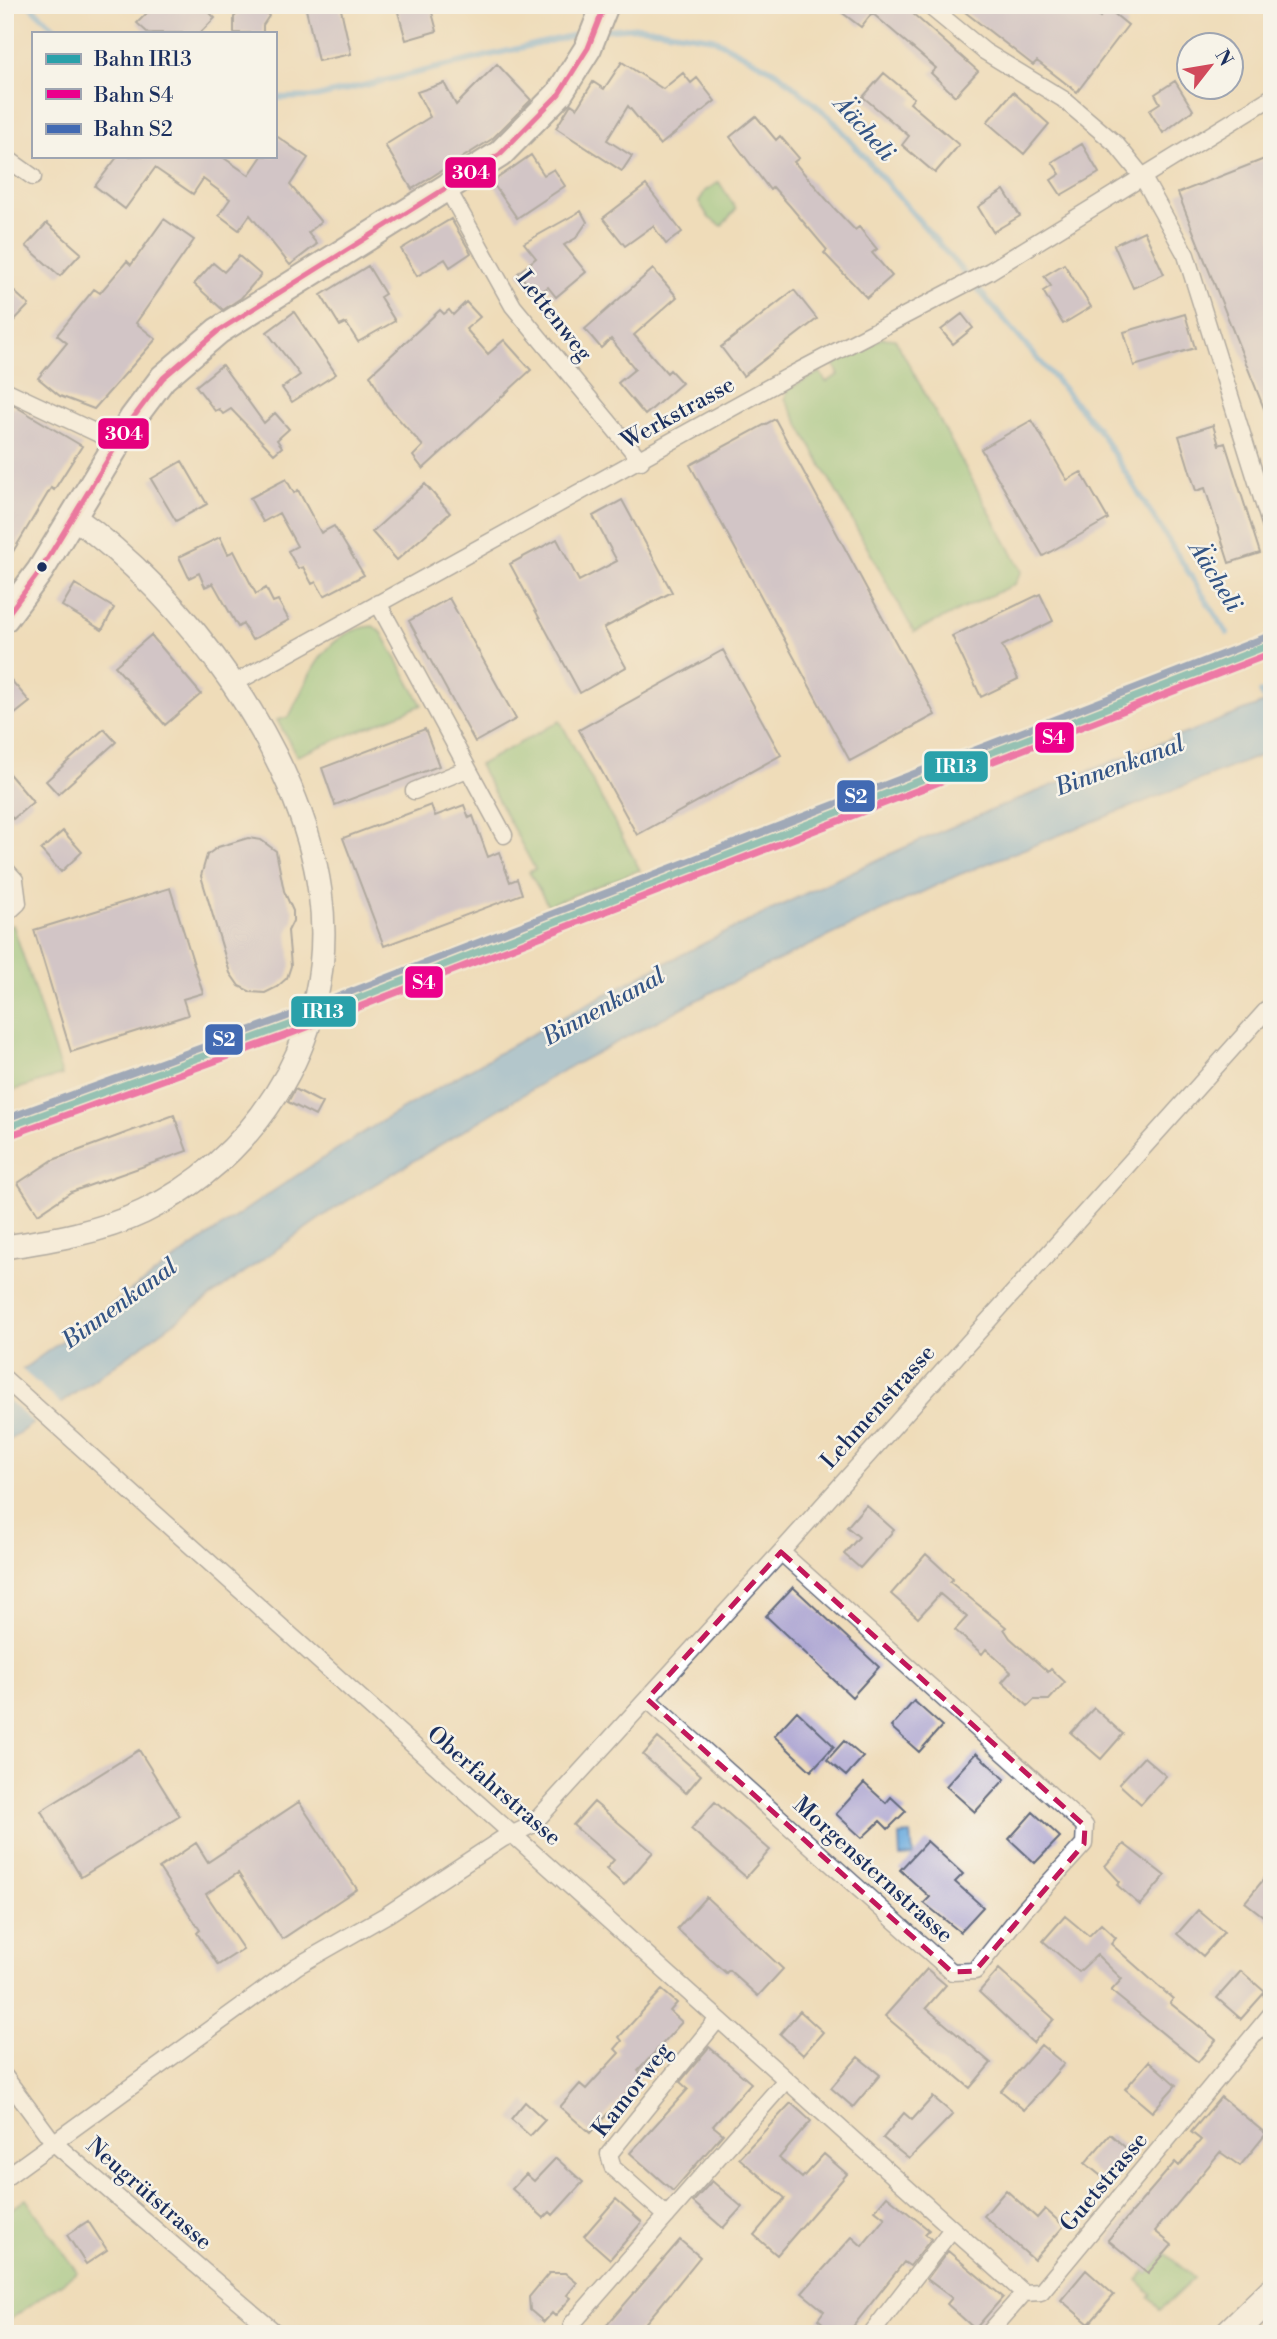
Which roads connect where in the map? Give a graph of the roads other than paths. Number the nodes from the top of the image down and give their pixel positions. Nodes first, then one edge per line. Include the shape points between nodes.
1 (605, 5) edge
2 (928, 5) edge
3 (1272, 97) edge
4 (5, 158) edge
5 (1142, 176) junction
6 (33, 177) dead end
7 (447, 188) junction
8 (5, 390) edge
9 (118, 443) junction
10 (641, 461) junction
11 (72, 516) junction
12 (1272, 530) edge
13 (378, 603) junction
14 (5, 618) edge
15 (233, 684) junction
16 (467, 769) junction
17 (414, 791) dead end
18 (503, 835) dead end
19 (5, 869) edge
20 (5, 915) edge
21 (1272, 1004) edge
22 (5, 1247) edge
23 (5, 1379) edge
24 (781, 1552) junction
25 (647, 1699) junction
26 (514, 1833) junction
27 (1272, 2012) edge
28 (718, 2019) junction
29 (5, 2077) edge
30 (786, 2080) junction
31 (54, 2143) junction
32 (5, 2178) edge
33 (667, 2216) junction
34 (952, 2229) junction
35 (1024, 2293) junction
36 (1272, 2293) edge
37 (572, 2324) dead end
38 (277, 2334) edge
39 (871, 2334) edge
40 (988, 2334) edge
41 (1230, 2334) edge

1 - 7 main road via 588,48 559,94 500,154
2 - 5 street via 984,51 1063,99 1116,144
3 - 5 street, Werkstrasse
4 - 6 street
5 - 10 street, Werkstrasse via 990,271 795,373
5 - 12 street via 1186,255
7 - 9 main road via 191,351 163,378
7 - 10 street, Lettenweg via 508,299
8 - 9 street
9 - 11 main road
10 - 13 street, Werkstrasse
11 - 14 main road
11 - 15 street via 137,567
13 - 15 street, Werkstrasse
13 - 16 street
15 - 22 street via 275,757 313,856 323,928 309,1027 290,1072 255,1127 226,1158 179,1193 102,1227
16 - 17 street
16 - 18 street
19 - 20 street via 15,880 18,903
21 - 24 street, Lehmenstrasse
23 - 26 street, Oberfahrstrasse
24 - 25 street, Lehmenstrasse
24 - 25 street, Morgensternstrasse via 1085,1826 1084,1844 975,1971 952,1972
25 - 26 street, Lehmenstrasse via 532,1825
26 - 28 street, Oberfahrstrasse
26 - 31 street, Lehmenstrasse via 297,1966
27 - 35 street, Guetstrasse via 1041,2292
28 - 30 street, Oberfahrstrasse
28 - 33 street, Kamorweg via 609,2154 613,2168
29 - 31 street, Neugrütstrasse
30 - 33 street
30 - 34 street, Oberfahrstrasse
31 - 32 street, Lehmenstrasse
31 - 38 street, Neugrütstrasse
33 - 37 street
34 - 35 street
34 - 39 street
35 - 40 street
36 - 41 highway

